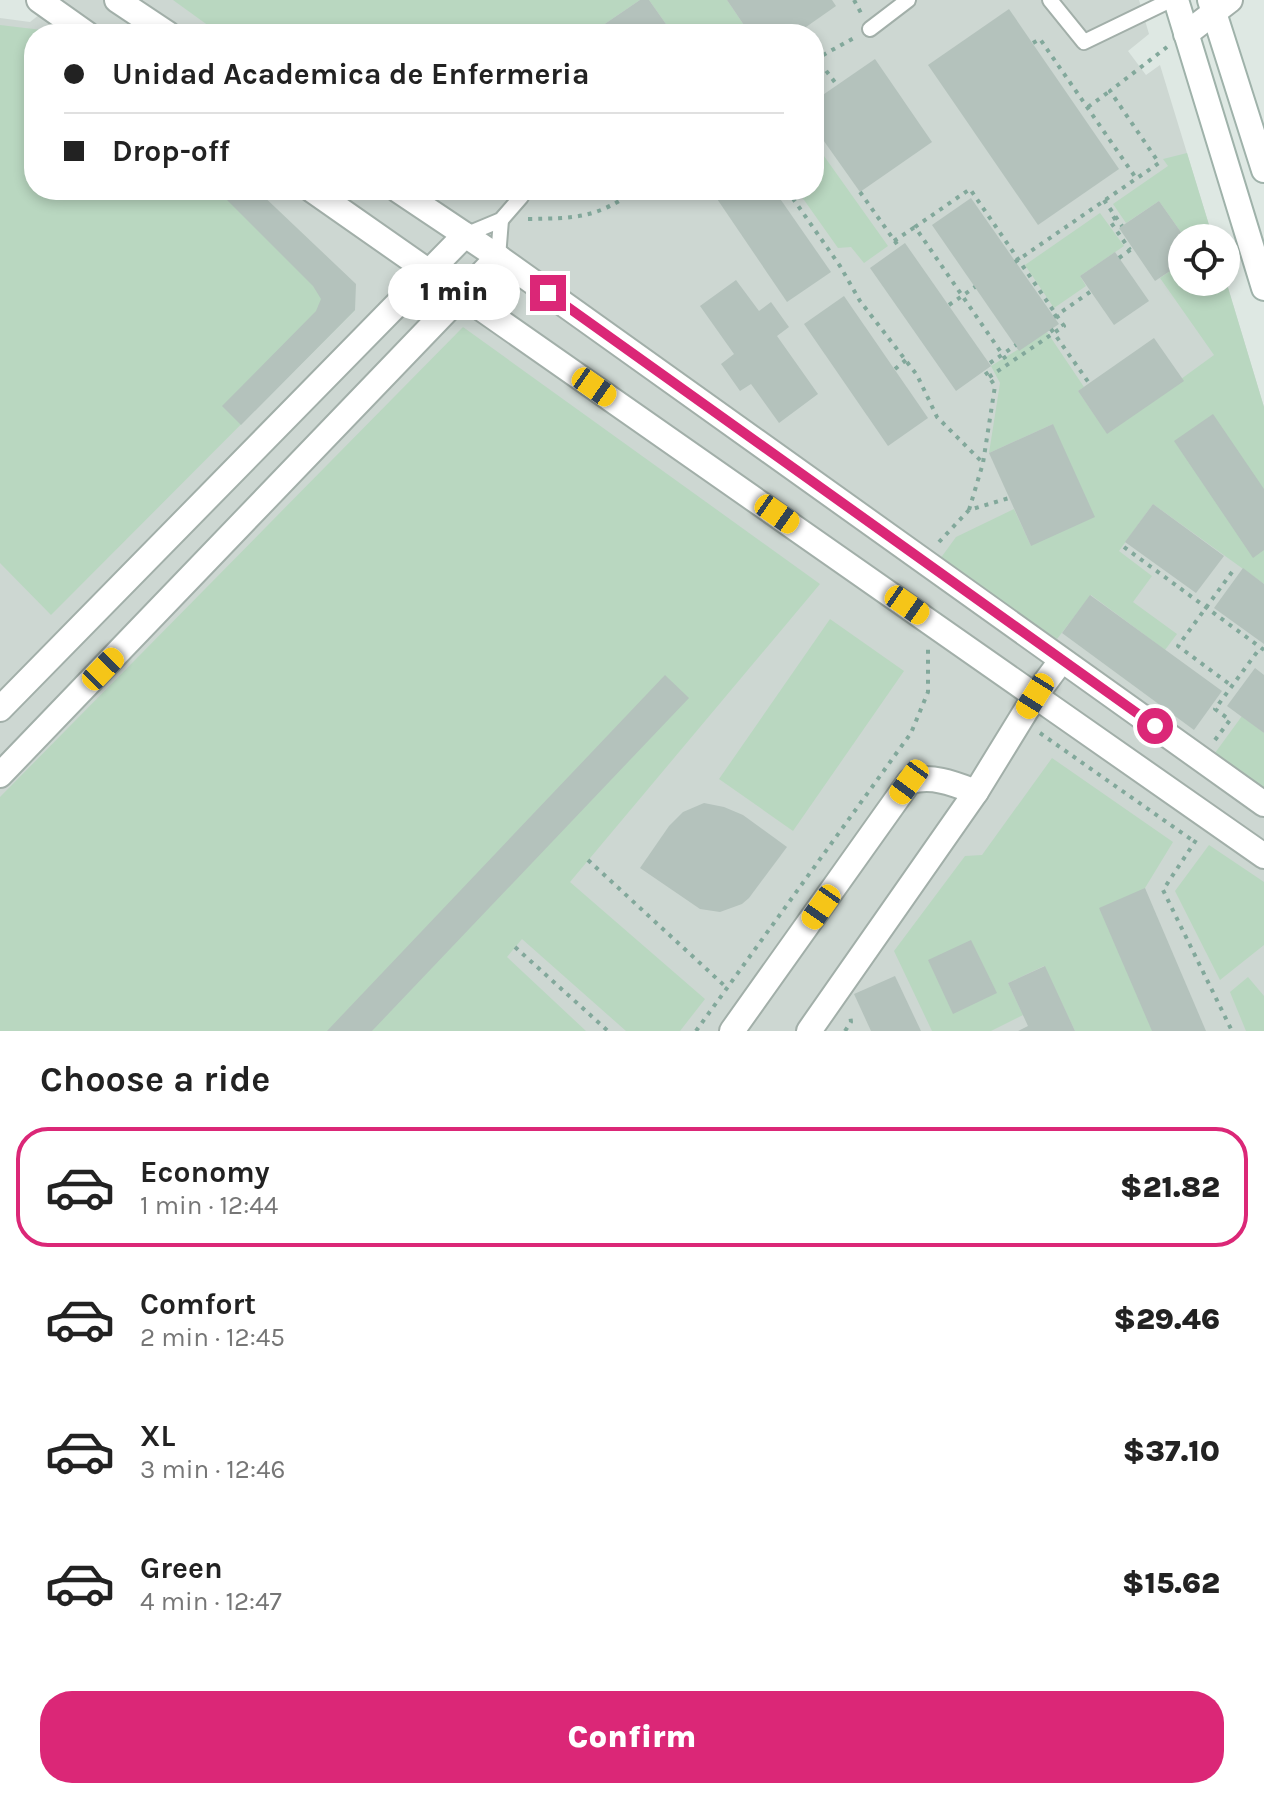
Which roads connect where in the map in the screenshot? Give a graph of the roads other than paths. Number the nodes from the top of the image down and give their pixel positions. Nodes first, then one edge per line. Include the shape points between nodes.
1 (39, 0) edge
2 (117, 0) edge
3 (908, 0) edge
4 (1050, 0) edge
5 (1174, 0) edge
6 (1218, 5) edge
7 (73, 24) edge
8 (147, 24) edge
9 (870, 29) road end
10 (1186, 34) junction
11 (1264, 170) edge
12 (326, 200) edge
13 (413, 200) edge
14 (518, 200) edge
15 (501, 220) junction
16 (465, 235) junction
17 (498, 257) junction
18 (428, 271) junction
19 (1264, 288) edge
20 (463, 295) junction
21 (71, 638) junction
22 (1061, 661) junction
23 (103, 669) junction
24 (1035, 696) junction
25 (0, 709) edge
26 (0, 775) edge
27 (976, 792) junction
28 (1264, 804) edge
29 (1264, 856) edge
30 (732, 1031) edge
31 (809, 1031) edge

1 - 7 street
2 - 8 street
3 - 9 lane
4 - 5 lane via 1087,42
5 - 10 street
6 - 10 street
6 - 11 street
10 - 19 street
12 - 18 street
13 - 16 street
14 - 15 lane
15 - 16 lane
15 - 17 lane
16 - 17 street
16 - 18 street
17 - 20 street
17 - 22 street
18 - 20 street
18 - 21 street
20 - 23 street
20 - 24 street
21 - 23 street
21 - 25 street
22 - 24 street
22 - 28 street
23 - 26 street
24 - 27 street
24 - 29 street
27 - 30 street via 921,778 909,782
27 - 31 street

